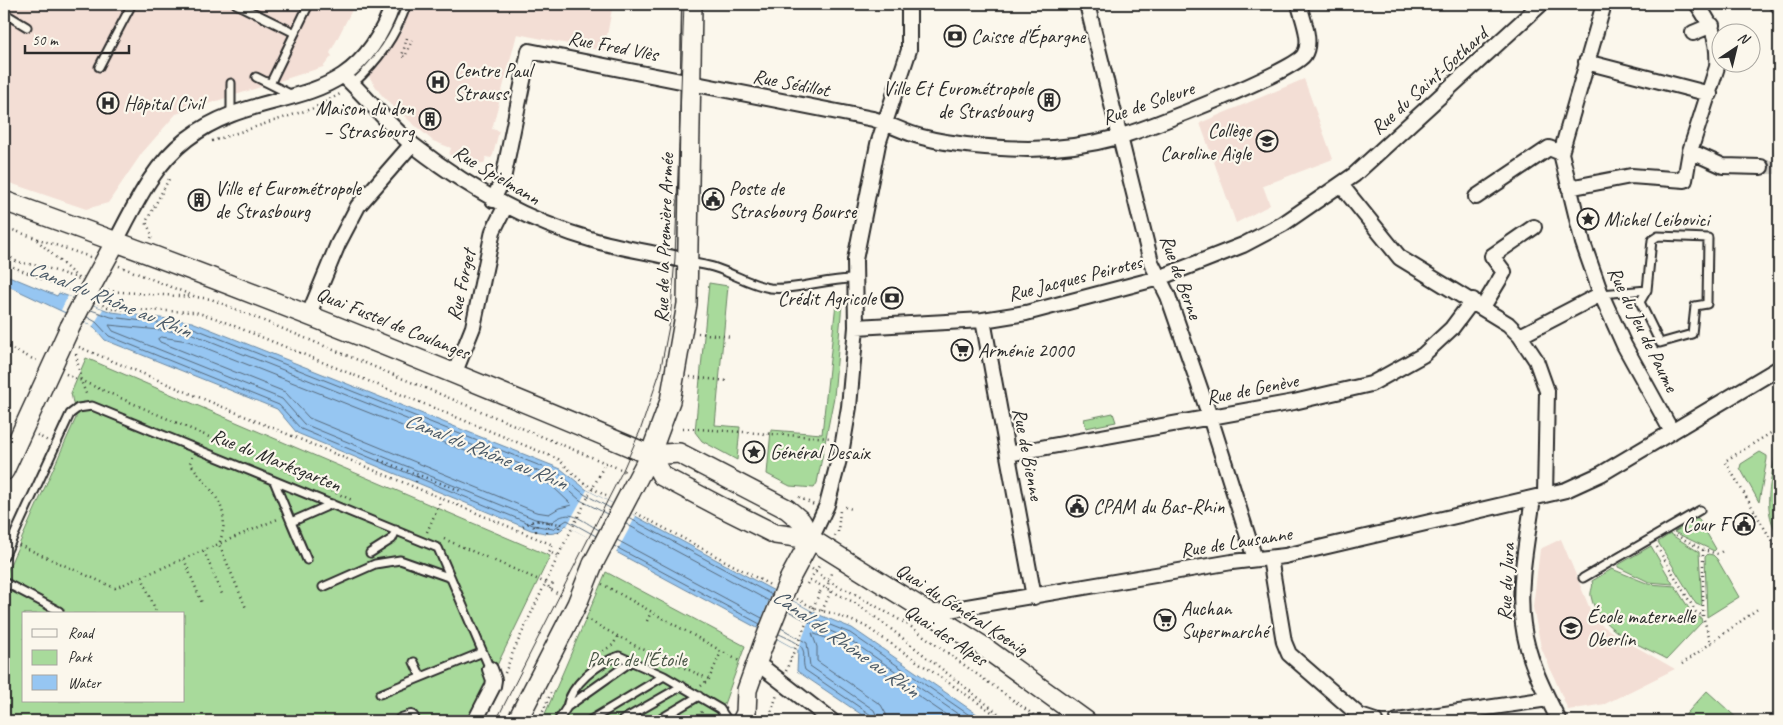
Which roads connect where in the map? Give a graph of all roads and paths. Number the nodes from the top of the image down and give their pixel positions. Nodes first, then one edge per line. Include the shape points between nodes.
1 (132, 4) edge
2 (236, 4) edge
3 (309, 4) edge
4 (393, 4) edge
5 (407, 4) edge
6 (692, 4) edge
7 (909, 4) edge
8 (978, 4) edge
9 (996, 4) edge
10 (1087, 4) edge
11 (1298, 4) edge
12 (1541, 4) edge
13 (1604, 4) edge
14 (1697, 4) edge
15 (1776, 4) edge
16 (1779, 6) edge
17 (4, 13) edge
18 (1707, 15) edge
19 (27, 27) dead end
20 (295, 33) junction
21 (1693, 33) dead end
22 (407, 38) dead end
23 (412, 40) dead end
24 (529, 51) joint
25 (1586, 62) junction
26 (99, 67) dead end
27 (256, 77) dead end
28 (348, 80) junction
29 (690, 82) junction
30 (231, 83) dead end
31 (270, 84) junction
32 (1710, 94) junction
33 (294, 96) junction
34 (231, 116) junction
35 (884, 122) junction
36 (1120, 137) junction
37 (208, 143) dead end
38 (412, 144) junction
39 (1690, 151) junction
40 (1562, 153) junction
41 (1761, 166) tunnel mouth
42 (173, 172) dead end
43 (1341, 185) junction
44 (1569, 188) junction
45 (1476, 197) dead end
46 (4, 202) edge
47 (499, 203) junction
48 (4, 227) edge
49 (1534, 227) dead end
50 (152, 235) dead end
51 (34, 238) junction
52 (116, 241) junction
53 (4, 245) edge
54 (6, 251) edge
55 (689, 262) junction
56 (4, 263) edge
57 (113, 264) junction
58 (139, 268) dead end
59 (137, 273) junction
60 (1160, 278) junction
61 (856, 280) junction
62 (1648, 290) junction
63 (108, 291) dead end
64 (1601, 294) junction
65 (85, 296) junction
66 (196, 297) junction
67 (1478, 304) junction
68 (309, 314) junction
69 (983, 320) junction
70 (856, 327) junction
71 (698, 333) dead end
72 (732, 336) dead end
73 (1520, 336) junction
74 (4, 345) edge
75 (38, 361) dead end
76 (1779, 368) edge
77 (455, 372) junction
78 (69, 376) dead end
79 (690, 377) dead end
80 (728, 381) dead end
81 (81, 382) junction
82 (92, 406) junction
83 (1210, 418) junction
84 (683, 428) dead end
85 (1779, 428) edge
86 (1672, 432) junction
87 (832, 438) dead end
88 (196, 449) junction
89 (1008, 454) junction
90 (650, 455) junction
91 (379, 460) dead end
92 (4, 471) edge
93 (670, 471) dead end
94 (418, 475) junction
95 (274, 481) junction
96 (416, 482) dead end
97 (461, 491) dead end
98 (1539, 496) junction
99 (441, 500) junction
100 (628, 500) junction
101 (358, 502) dead end
102 (332, 504) junction
103 (839, 506) dead end
104 (844, 507) dead end
105 (852, 510) dead end
106 (1700, 510) dead end
107 (753, 514) dead end
108 (289, 518) junction
109 (538, 520) junction
110 (531, 522) junction
111 (548, 522) junction
112 (560, 523) junction
113 (566, 525) dead end
114 (523, 526) dead end
115 (418, 528) dead end
116 (1666, 528) junction
117 (396, 530) junction
118 (427, 532) junction
119 (547, 533) dead end
120 (558, 533) dead end
121 (432, 534) dead end
122 (437, 536) dead end
123 (812, 538) junction
124 (1650, 538) junction
125 (11, 542) junction
126 (219, 544) junction
127 (828, 549) junction
128 (1703, 550) junction
129 (1724, 550) dead end
130 (204, 551) junction
131 (370, 553) dead end
132 (1779, 554) edge
133 (558, 556) junction
134 (4, 557) edge
135 (1270, 558) junction
136 (184, 559) junction
137 (307, 560) dead end
138 (1255, 560) junction
139 (597, 571) junction
140 (816, 572) junction
141 (831, 573) dead end
142 (142, 577) junction
143 (451, 578) junction
144 (1583, 578) dead end
145 (810, 580) junction
146 (828, 581) junction
147 (4, 582) edge
148 (546, 583) junction
149 (553, 583) dead end
150 (791, 583) junction
151 (323, 587) dead end
152 (822, 588) junction
153 (827, 589) junction
154 (831, 591) junction
155 (222, 594) dead end
156 (793, 597) dead end
157 (1034, 597) junction
158 (202, 603) dead end
159 (246, 608) dead end
160 (1759, 608) dead end
161 (59, 611) dead end
162 (822, 611) junction
163 (156, 612) edge
164 (651, 612) junction
165 (931, 613) junction
166 (1703, 616) junction
167 (584, 618) dead end
168 (648, 620) dead end
169 (618, 636) junction
170 (639, 640) dead end
171 (1711, 643) junction
172 (636, 646) junction
173 (483, 652) junction
174 (721, 652) junction
175 (600, 653) dead end
176 (792, 658) dead end
177 (632, 660) junction
178 (414, 662) dead end
179 (1682, 664) dead end
180 (490, 669) joint
181 (759, 669) junction
182 (664, 676) junction
183 (422, 677) junction
184 (502, 681) dead end
185 (782, 683) junction
186 (682, 686) junction
187 (380, 694) dead end
188 (699, 696) junction
189 (1548, 699) junction
190 (567, 707) junction
191 (698, 718) dead end
192 (402, 721) edge
193 (412, 721) edge
194 (475, 721) edge
195 (517, 721) edge
196 (526, 721) edge
197 (558, 721) edge
198 (589, 721) edge
199 (621, 721) edge
200 (657, 721) edge
201 (704, 721) edge
202 (728, 721) edge
203 (742, 721) edge
204 (768, 721) edge
205 (832, 721) edge
206 (1007, 721) edge
207 (1042, 721) edge
208 (1086, 721) edge
209 (1375, 721) edge
210 (1397, 721) edge
211 (1559, 721) edge

1 - 26 lane
2 - 20 lane
3 - 20 lane
4 - 28 street via 375,43
5 - 28 lane via 399,27 384,51
6 - 29 main road, Rue de la Première Armée
7 - 35 street via 909,50
8 - 9 path
10 - 36 street, Rue de Berne
11 - 36 street, Rue de Soleure via 1308,43 1305,54 1295,65
12 - 43 street, Rue du Saint-Gothard
13 - 25 street, Rue du Jeu de Paume
14 - 18 street
15 - 16 street
17 - 19 lane
18 - 21 street
18 - 32 street via 1718,54
20 - 31 lane
22 - 23 path via 402,56 405,57
24 - 29 street, Rue Fred Vlès
24 - 47 street, Rue Forget
25 - 32 street
25 - 40 street, Rue du Jeu de Paume
27 - 31 lane
28 - 33 street
28 - 37 path via 335,98 314,108
28 - 38 street, Rue Spielmann
29 - 35 street, Rue Sédillot
29 - 55 main road, Rue de la Première Armée
30 - 34 lane
31 - 33 lane
32 - 39 street
33 - 34 street
34 - 52 street via 194,134 162,161
35 - 36 street, Rue de Soleure via 892,128 922,137 1002,148 1063,147
35 - 61 street via 855,260
36 - 60 street, Rue de Berne via 1151,262
38 - 47 street, Rue Spielmann via 457,178
38 - 68 street via 354,214
39 - 41 street via 1723,166
39 - 44 street via 1685,180 1631,176
40 - 44 street, Rue du Jeu de Paume
40 - 45 street via 1549,148
42 - 50 path via 146,222
43 - 60 street, Rue Jacques Peirotes via 1262,235
43 - 67 street, Rue du Jura via 1400,258
44 - 64 street, Rue du Jeu de Paume
46 - 52 main road, Quai Fustel de Coulanges
47 - 55 street, Rue Spielmann via 529,219 594,241
47 - 77 street, Rue Forget via 473,327
48 - 51 path
49 - 67 street, Rue de Genève via 1492,256 1504,272
51 - 54 path via 80,280 44,267 17,262
51 - 57 path
52 - 57 main road
52 - 68 main road, Quai Fustel de Coulanges
53 - 54 path
55 - 61 lane via 714,267 770,288
55 - 90 main road, Rue de la Première Armée via 687,304 676,377
56 - 65 path
57 - 59 path
57 - 65 main road
58 - 59 path
59 - 66 path
60 - 69 street, Rue Jacques Peirotes via 1061,305
60 - 83 street, Rue de Berne
61 - 70 street
62 - 62 lane via 1640,302 1660,343 1692,334 1695,306 1707,304 1708,238 1658,236 1652,240
62 - 64 lane
63 - 66 path
64 - 73 street
64 - 86 street, Rue du Jeu de Paume via 1624,345
65 - 92 main road, bridge
65 - 100 path via 112,309 195,312 215,318 558,459 581,482
66 - 133 path, bridge via 211,300 605,462
67 - 73 street, Rue du Jura
67 - 83 street, Rue de Genève via 1423,355 1371,384
68 - 77 main road, Quai Fustel de Coulanges
69 - 70 street, Rue Jacques Peirotes
69 - 89 street, Rue de Bienne
70 - 123 street via 842,448 827,505
71 - 72 path
73 - 98 street, Rue du Jura via 1536,360 1547,391
74 - 75 path
76 - 86 street, Rue de Lausanne
77 - 90 main road, Quai Fustel de Coulanges
78 - 81 path
79 - 80 path
81 - 82 path
81 - 99 path via 75,355 79,347
81 - 101 path
82 - 88 lane, Rue du Marksgarten
82 - 125 lane via 78,408 70,414
83 - 89 street, Rue de Genève
83 - 138 street, Rue de Berne
84 - 87 path
85 - 132 path via 1725,461
86 - 98 street, Rue de Lausanne via 1580,485
88 - 95 lane, Rue du Marksgarten
88 - 126 path via 190,463 219,499 224,531
89 - 157 street, Rue de Bienne
90 - 93 lane
90 - 100 main road, Rue de la Première Armée
90 - 123 main road, Quai du Général Koenig via 662,476 719,506 775,534
90 - 123 main road, Quai du Général Koenig via 680,453 786,509 801,521
91 - 94 path
94 - 96 path
94 - 97 path
95 - 102 lane, Rue du Marksgarten
95 - 108 lane
98 - 135 street, Rue de Lausanne
98 - 189 street, Rue du Jura via 1521,611 1529,651
99 - 118 path
99 - 133 path via 553,545 549,552
100 - 139 main road, Rue de la Première Armée, bridge
100 - 150 path
102 - 108 lane
102 - 117 lane, Rue du Marksgarten
103 - 127 path via 838,532
104 - 105 path
106 - 116 lane
107 - 123 lane
108 - 126 path
108 - 137 lane
109 - 110 path
109 - 110 path via 536,531
109 - 111 path
110 - 114 path
111 - 112 path
111 - 119 path
112 - 113 path
112 - 120 path
115 - 118 path
116 - 124 lane
116 - 128 path
117 - 131 lane via 392,539
117 - 143 lane, Rue du Marksgarten via 438,548
118 - 121 path
122 - 148 path
123 - 127 main road, Quai du Général Koenig
123 - 150 main road via 798,561
124 - 144 lane
124 - 166 path via 1696,612
125 - 134 lane
125 - 142 path via 115,588
126 - 130 path
126 - 159 path
127 - 140 path
127 - 165 main road, Quai du Général Koenig
128 - 129 path via 1718,554
128 - 166 path
130 - 136 path
130 - 155 path
133 - 148 path
135 - 138 street, Rue de Lausanne
135 - 209 street via 1284,642 1289,654 1360,716
136 - 142 path
136 - 158 path
138 - 157 street, Rue de Lausanne
139 - 164 path
139 - 195 main road
139 - 196 lane
140 - 145 path
140 - 146 path, Quai des Alpes
141 - 146 path
142 - 163 path
143 - 151 lane via 400,560 375,564
143 - 173 lane, Rue du Marksgarten
145 - 150 path
145 - 152 path, Quai des Alpes
146 - 153 path
146 - 207 path, Quai des Alpes via 910,626
147 - 161 lane
148 - 149 path via 550,589
148 - 184 path via 512,652
150 - 181 main road, bridge via 763,645
152 - 153 path, Quai des Alpes
152 - 176 path, bridge
153 - 154 path, Quai des Alpes
154 - 162 path
154 - 206 path, Quai des Alpes via 882,622
156 - 162 path
157 - 165 street, Rue de Lausanne
160 - 171 path
162 - 206 path via 852,620 878,633
164 - 168 path
164 - 174 path
165 - 208 main road, Quai du Général Koenig
166 - 171 path
167 - 169 path
169 - 172 path
169 - 175 path via 613,645
170 - 172 path
171 - 179 path
172 - 174 path via 709,679
173 - 180 lane, Rue du Marksgarten
173 - 183 lane
174 - 181 path
177 - 182 lane
177 - 190 lane
177 - 190 lane via 619,656 603,662 569,698
178 - 183 lane
180 - 194 street, Rue du Marksgarten via 493,686
181 - 185 street
181 - 203 main road
182 - 186 lane
182 - 198 lane
183 - 187 lane
185 - 204 path
185 - 205 street
186 - 188 lane
186 - 199 lane
188 - 200 lane
188 - 202 lane via 720,709
189 - 210 street
189 - 211 street, Rue du Jura
190 - 197 lane
191 - 201 path
192 - 193 street via 411,718

